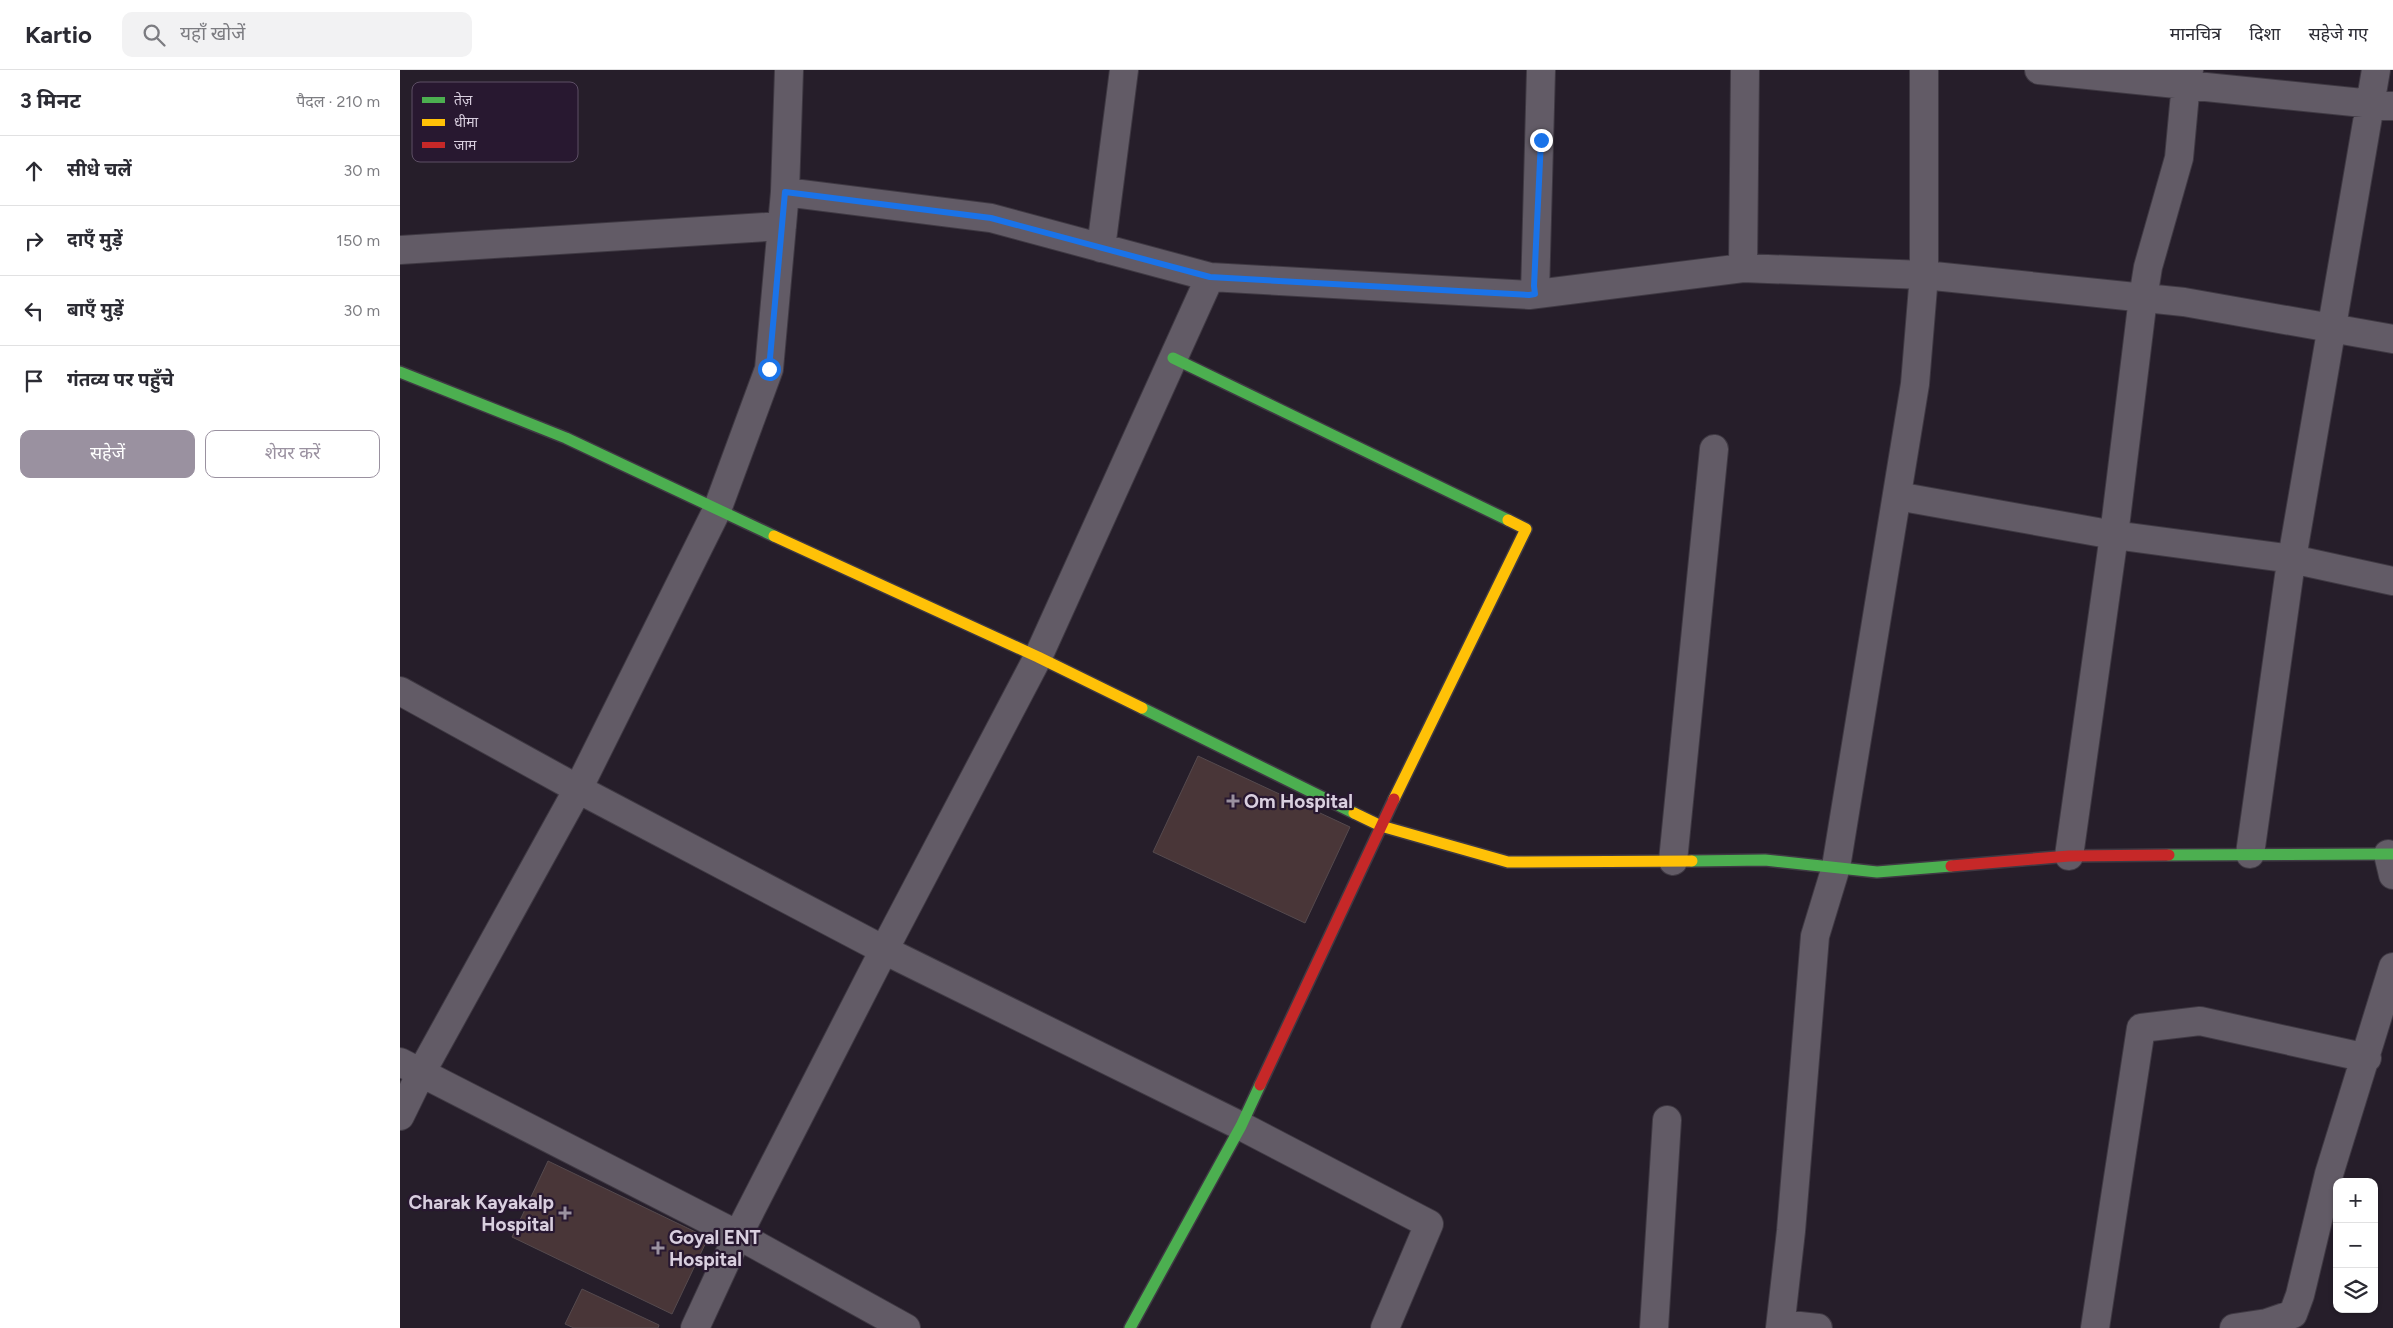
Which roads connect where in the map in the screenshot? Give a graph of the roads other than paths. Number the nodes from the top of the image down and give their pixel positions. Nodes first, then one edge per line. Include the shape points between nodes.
1 (789, 70) edge
2 (1124, 70) edge
3 (1541, 70) edge
4 (1745, 70) edge
5 (1924, 70) edge
6 (2039, 70) edge
7 (2376, 70) edge
8 (2187, 77) edge
9 (2382, 104) edge
10 (785, 192) junction
11 (782, 226) junction
12 (1101, 248) junction
13 (400, 250) edge
14 (1743, 268) junction
15 (1924, 275) junction
16 (1210, 277) junction
17 (1535, 294) junction
18 (2143, 298) junction
19 (2332, 328) junction
20 (2393, 339) edge
21 (1173, 358) junction
22 (400, 372) edge
23 (1714, 449) dead end
24 (1897, 496) junction
25 (717, 510) junction
26 (2114, 535) junction
27 (2292, 559) junction
28 (2393, 581) edge
29 (1038, 657) junction
30 (400, 691) edge
31 (578, 789) junction
32 (1381, 826) junction
33 (2250, 854) junction
34 (2069, 856) junction
35 (1673, 861) junction
36 (2391, 861) edge
37 (1836, 867) junction
38 (884, 950) junction
39 (2393, 967) edge
40 (2367, 1058) junction
41 (410, 1067) edge
42 (400, 1116) edge
43 (1668, 1120) dead end
44 (1241, 1126) junction
45 (738, 1235) junction
46 (1780, 1326) edge
47 (694, 1328) edge
48 (906, 1328) edge
49 (1130, 1328) edge
50 (1385, 1328) edge
51 (1654, 1328) edge
52 (1818, 1328) edge
53 (2095, 1328) edge
54 (2234, 1328) edge

1 - 10 street
2 - 12 street
3 - 17 street
4 - 14 street
5 - 15 street
6 - 8 street
7 - 9 street
8 - 9 street
8 - 18 street via 2179,158 2148,267
9 - 19 street
10 - 11 street
10 - 12 street via 991,218
11 - 13 street
11 - 25 street via 769,369
12 - 16 street
14 - 15 street
14 - 17 street
15 - 18 street
15 - 24 street via 1915,384
16 - 17 street
16 - 21 street
18 - 19 street
18 - 26 street
19 - 20 street
19 - 27 street
21 - 29 street
21 - 32 street via 1526,529
22 - 25 street via 566,438
23 - 35 street
24 - 26 street
24 - 37 street
25 - 29 street
25 - 31 street
26 - 27 street
26 - 34 street
27 - 28 street
27 - 33 street
29 - 32 street
29 - 38 street
30 - 31 street
31 - 38 street
31 - 41 street
32 - 35 street via 1508,862
32 - 44 street
33 - 34 street
33 - 36 street
34 - 37 street via 1877,872
35 - 37 street via 1765,860
37 - 46 street via 1815,936
38 - 44 street
38 - 45 street
39 - 40 street
40 - 53 street via 2200,1021 2141,1028
40 - 54 street via 2329,1174 2293,1314 2267,1323
41 - 42 street
41 - 45 street
43 - 51 street
44 - 49 street
44 - 50 street via 1429,1224
45 - 47 street
45 - 48 street
46 - 52 street

